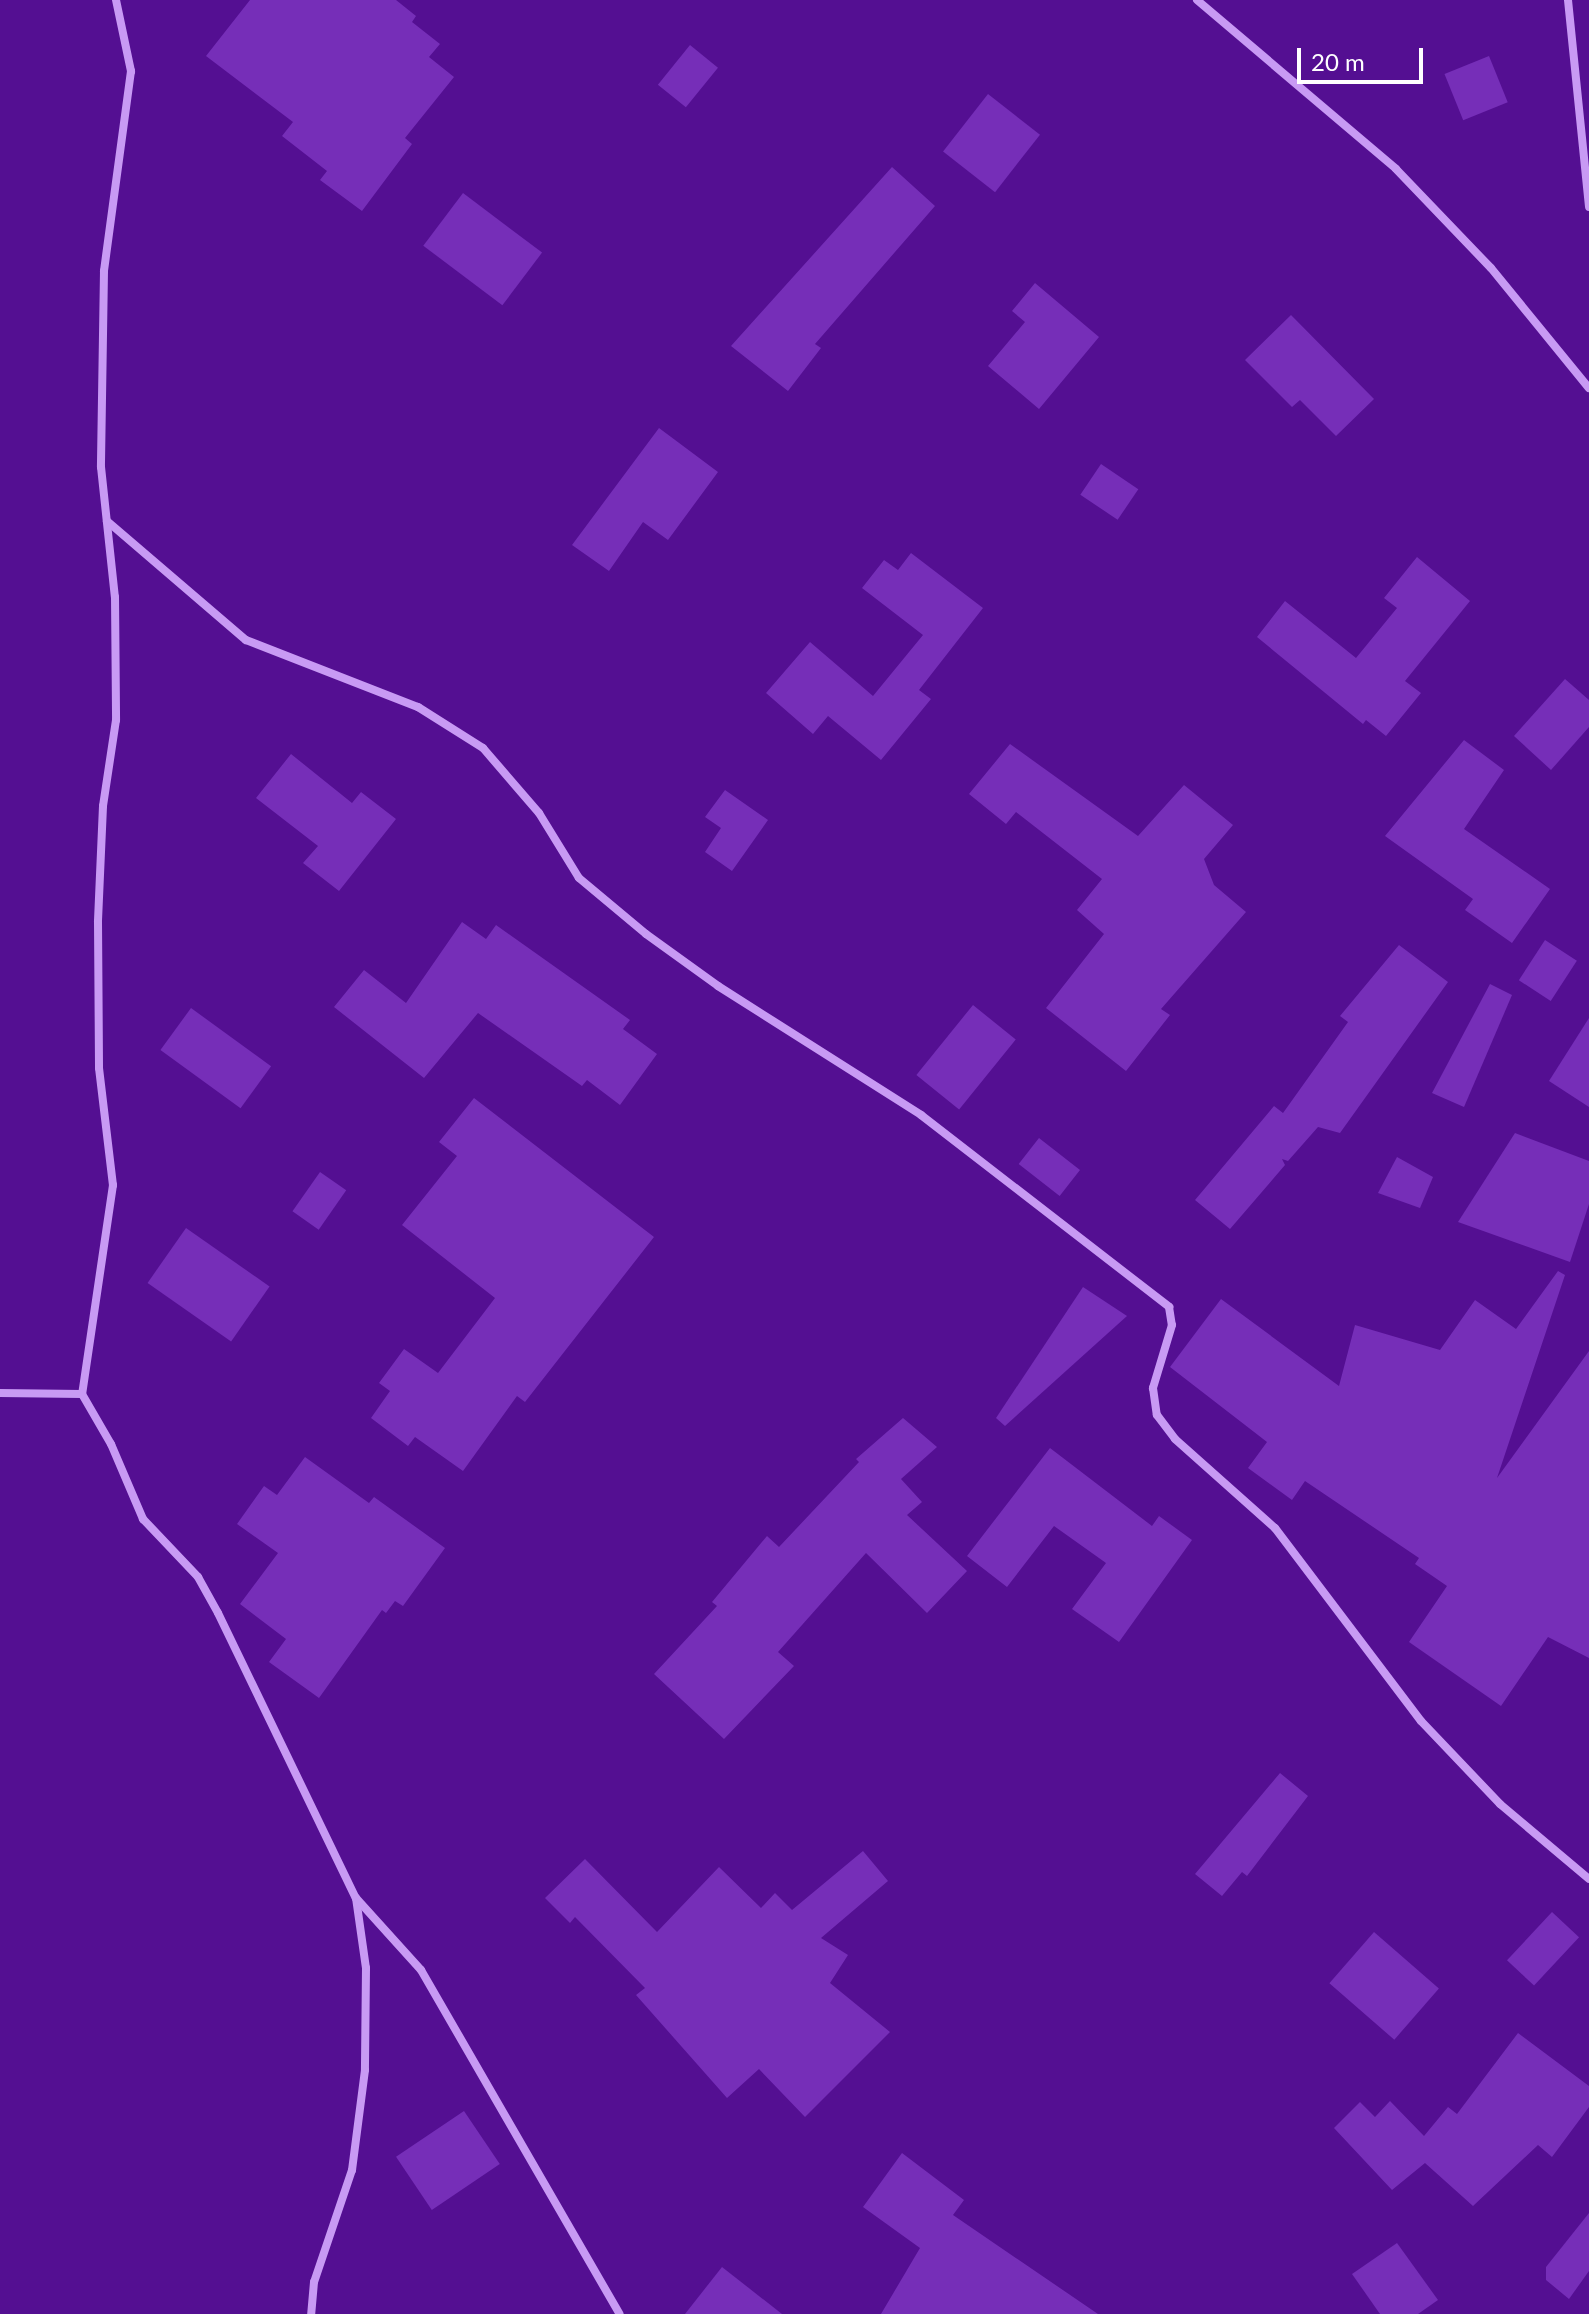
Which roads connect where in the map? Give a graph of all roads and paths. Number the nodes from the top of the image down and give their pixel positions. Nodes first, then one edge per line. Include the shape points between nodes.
1 (116, 0) edge
2 (1197, 0) edge
3 (1568, 0) edge
4 (1589, 207) edge
5 (1589, 388) edge
6 (107, 521) junction
7 (0, 1393) edge
8 (82, 1394) junction
9 (1589, 1879) edge
10 (356, 1898) junction
11 (311, 2314) edge
12 (620, 2314) edge

1 - 6 street via 131,71 104,271 101,467
2 - 5 street via 1396,169 1491,268
3 - 4 street
6 - 8 street via 115,597 116,720 103,806 99,1068 113,1185
6 - 9 street via 246,640 418,707 483,748 539,813 579,878 646,934 921,1115 1169,1307 1172,1325 1153,1388 1157,1415 1175,1439 1275,1528 1421,1721 1500,1804
7 - 8 street
8 - 10 street via 111,1444 143,1519 198,1577 218,1613
10 - 11 street via 366,1968 365,2070 352,2170 314,2282
10 - 12 street via 421,1970

